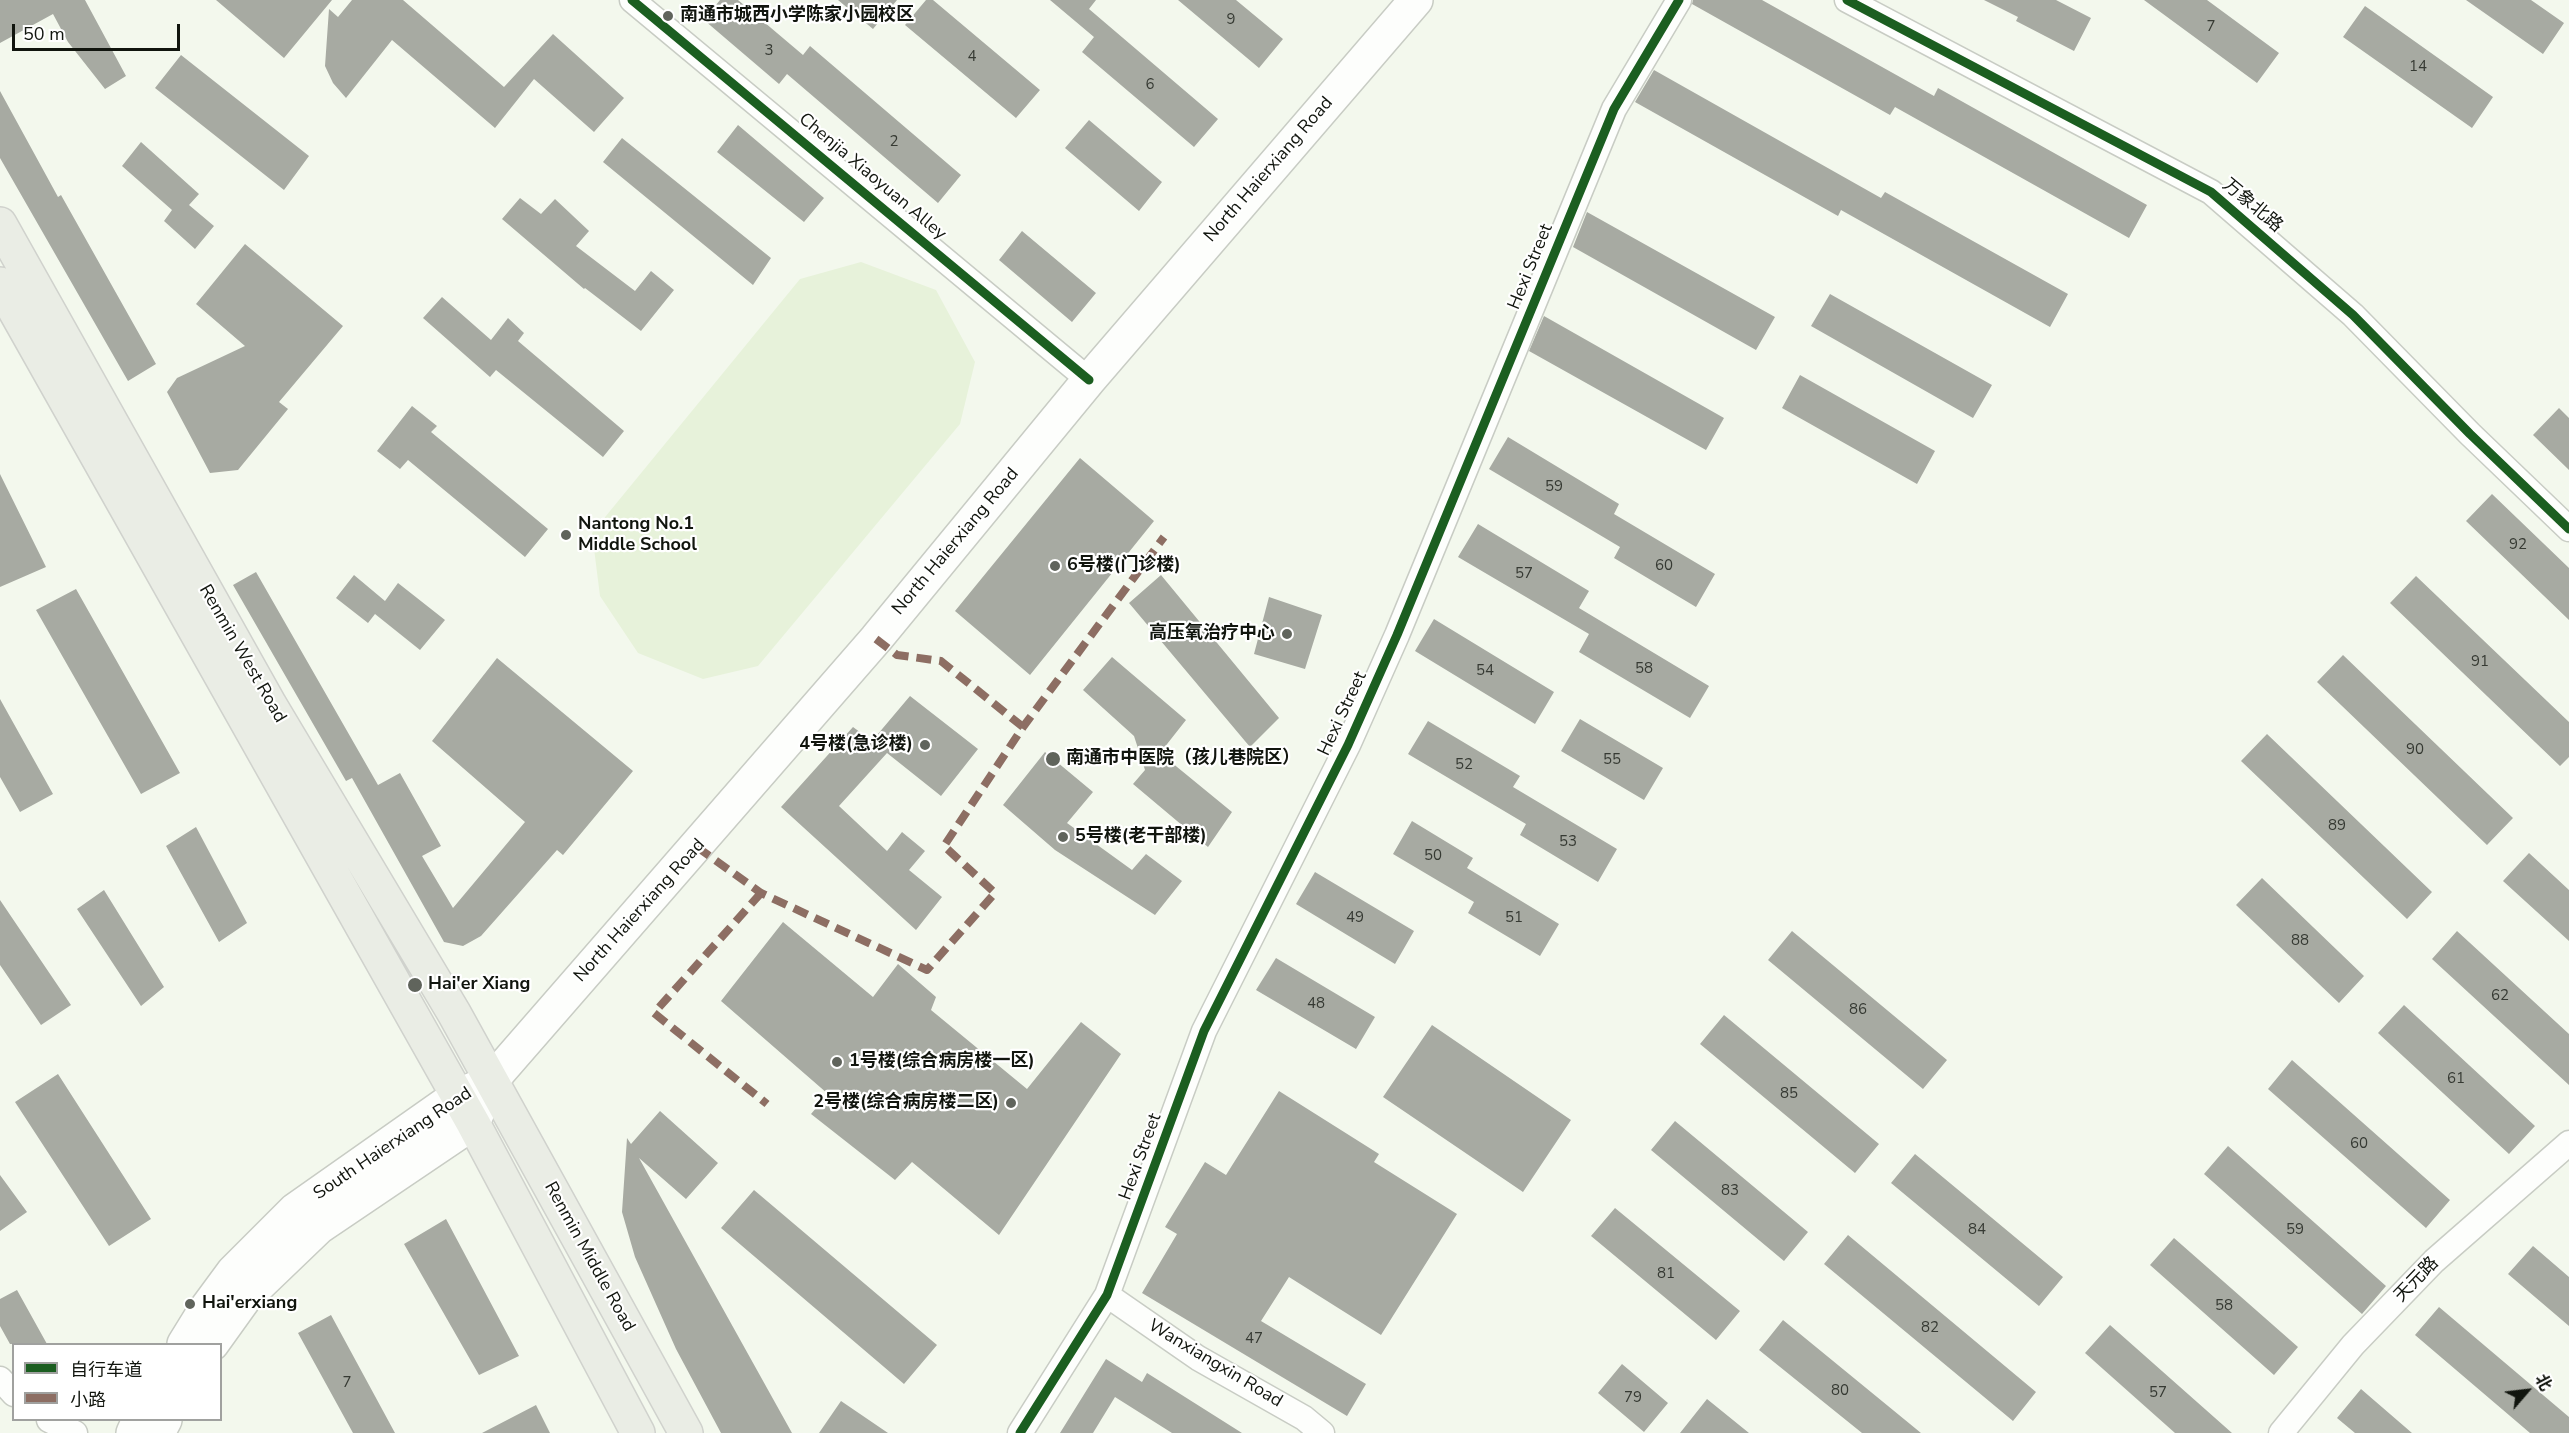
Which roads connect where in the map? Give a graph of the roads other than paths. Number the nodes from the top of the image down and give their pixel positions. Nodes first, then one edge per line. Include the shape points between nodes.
1 (632, 0) edge
2 (1416, 0) edge
3 (1679, 0) edge
4 (1847, 0) edge
5 (0, 224) edge
6 (0, 284) edge
7 (1089, 380) junction
8 (2569, 529) edge
9 (492, 1080) junction
10 (465, 1110) junction
11 (2569, 1143) edge
12 (1107, 1295) junction
13 (185, 1343) edge
14 (213, 1343) edge
15 (0, 1379) edge
16 (12, 1392) edge
17 (53, 1421) edge
18 (2284, 1432) edge
19 (75, 1433) edge
20 (638, 1433) edge
21 (686, 1433) edge
22 (1020, 1433) edge
23 (1322, 1433) edge

1 - 7 street, Chenjia Xiaoyuan Alley
2 - 7 main road, North Haierxiang Road
3 - 12 street, Hexi Street via 1614,109 1393,645 1348,745 1204,1031
4 - 8 street, 万象北路 via 2211,192 2354,315
5 - 9 main road, Renmin West Road via 270,705
6 - 10 main road, Renmin West Road
7 - 9 main road, North Haierxiang Road via 876,639
9 - 10 main road, South Haierxiang Road
9 - 21 main road, Renmin Middle Road
10 - 13 main road, South Haierxiang Road via 295,1210 233,1272
10 - 14 main road, South Haierxiang Road via 319,1227 245,1298
10 - 20 main road, Renmin Middle Road
11 - 18 street, 天元路 via 2434,1261 2353,1346
12 - 22 street, Hexi Street
12 - 23 street, Wanxiangxin Road via 1198,1358 1304,1418
15 - 16 street
17 - 19 street

